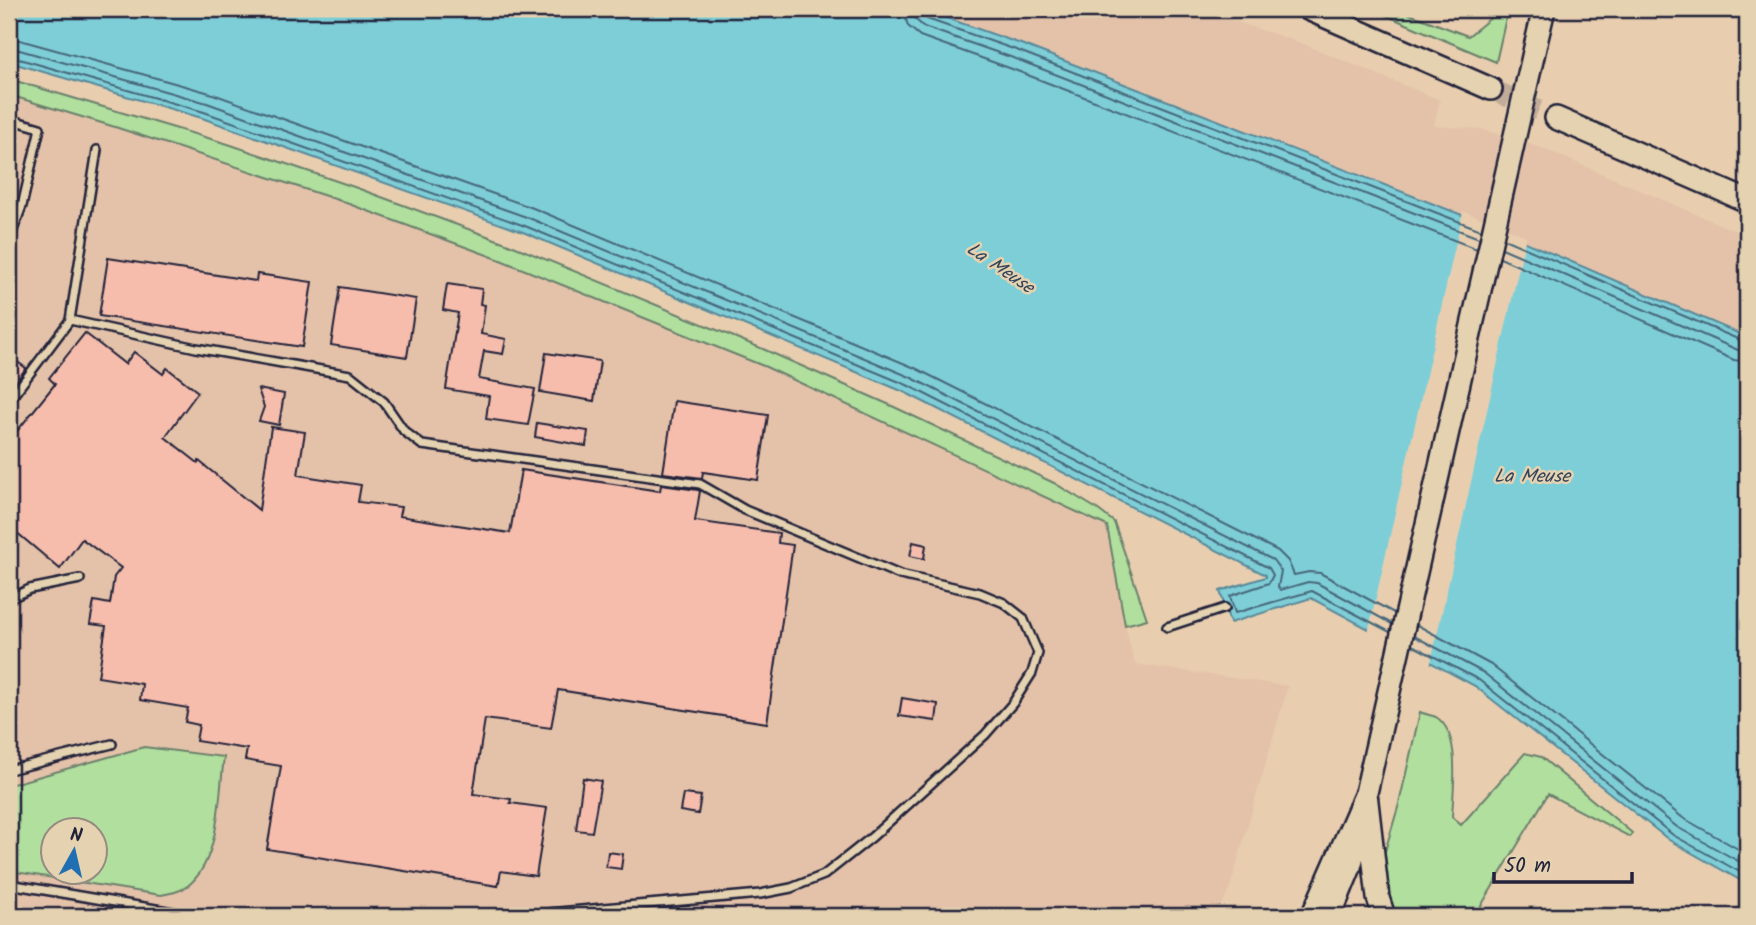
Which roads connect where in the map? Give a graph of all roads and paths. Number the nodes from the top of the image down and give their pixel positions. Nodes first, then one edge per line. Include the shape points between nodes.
1 (1308, 9) edge
2 (1544, 9) edge
3 (1492, 89) tunnel mouth
4 (1556, 118) tunnel mouth
5 (9, 119) edge
6 (97, 150) dead end
7 (1747, 201) edge
8 (9, 242) edge
9 (69, 320) junction
10 (9, 401) edge
11 (80, 579) dead end
12 (9, 599) edge
13 (1225, 608) dead end
14 (1167, 627) dead end
15 (112, 744) dead end
16 (9, 770) edge
17 (1366, 793) junction
18 (9, 884) edge
19 (197, 916) edge
20 (514, 916) edge
21 (1312, 916) edge
22 (1330, 916) edge
23 (1384, 916) edge

1 - 3 main road
2 - 17 main road, bridge
4 - 7 main road
5 - 8 lane via 40,128
6 - 9 lane
9 - 10 lane
9 - 20 lane via 351,375 384,402 404,431 422,445 700,484 745,510 887,570 980,593 1023,618 1038,653 1032,673 1013,703 985,735 824,875 760,894
11 - 12 lane via 30,589
13 - 14 lane
15 - 16 lane
17 - 21 main road
17 - 22 main road via 1357,845
17 - 23 main road
18 - 19 lane

